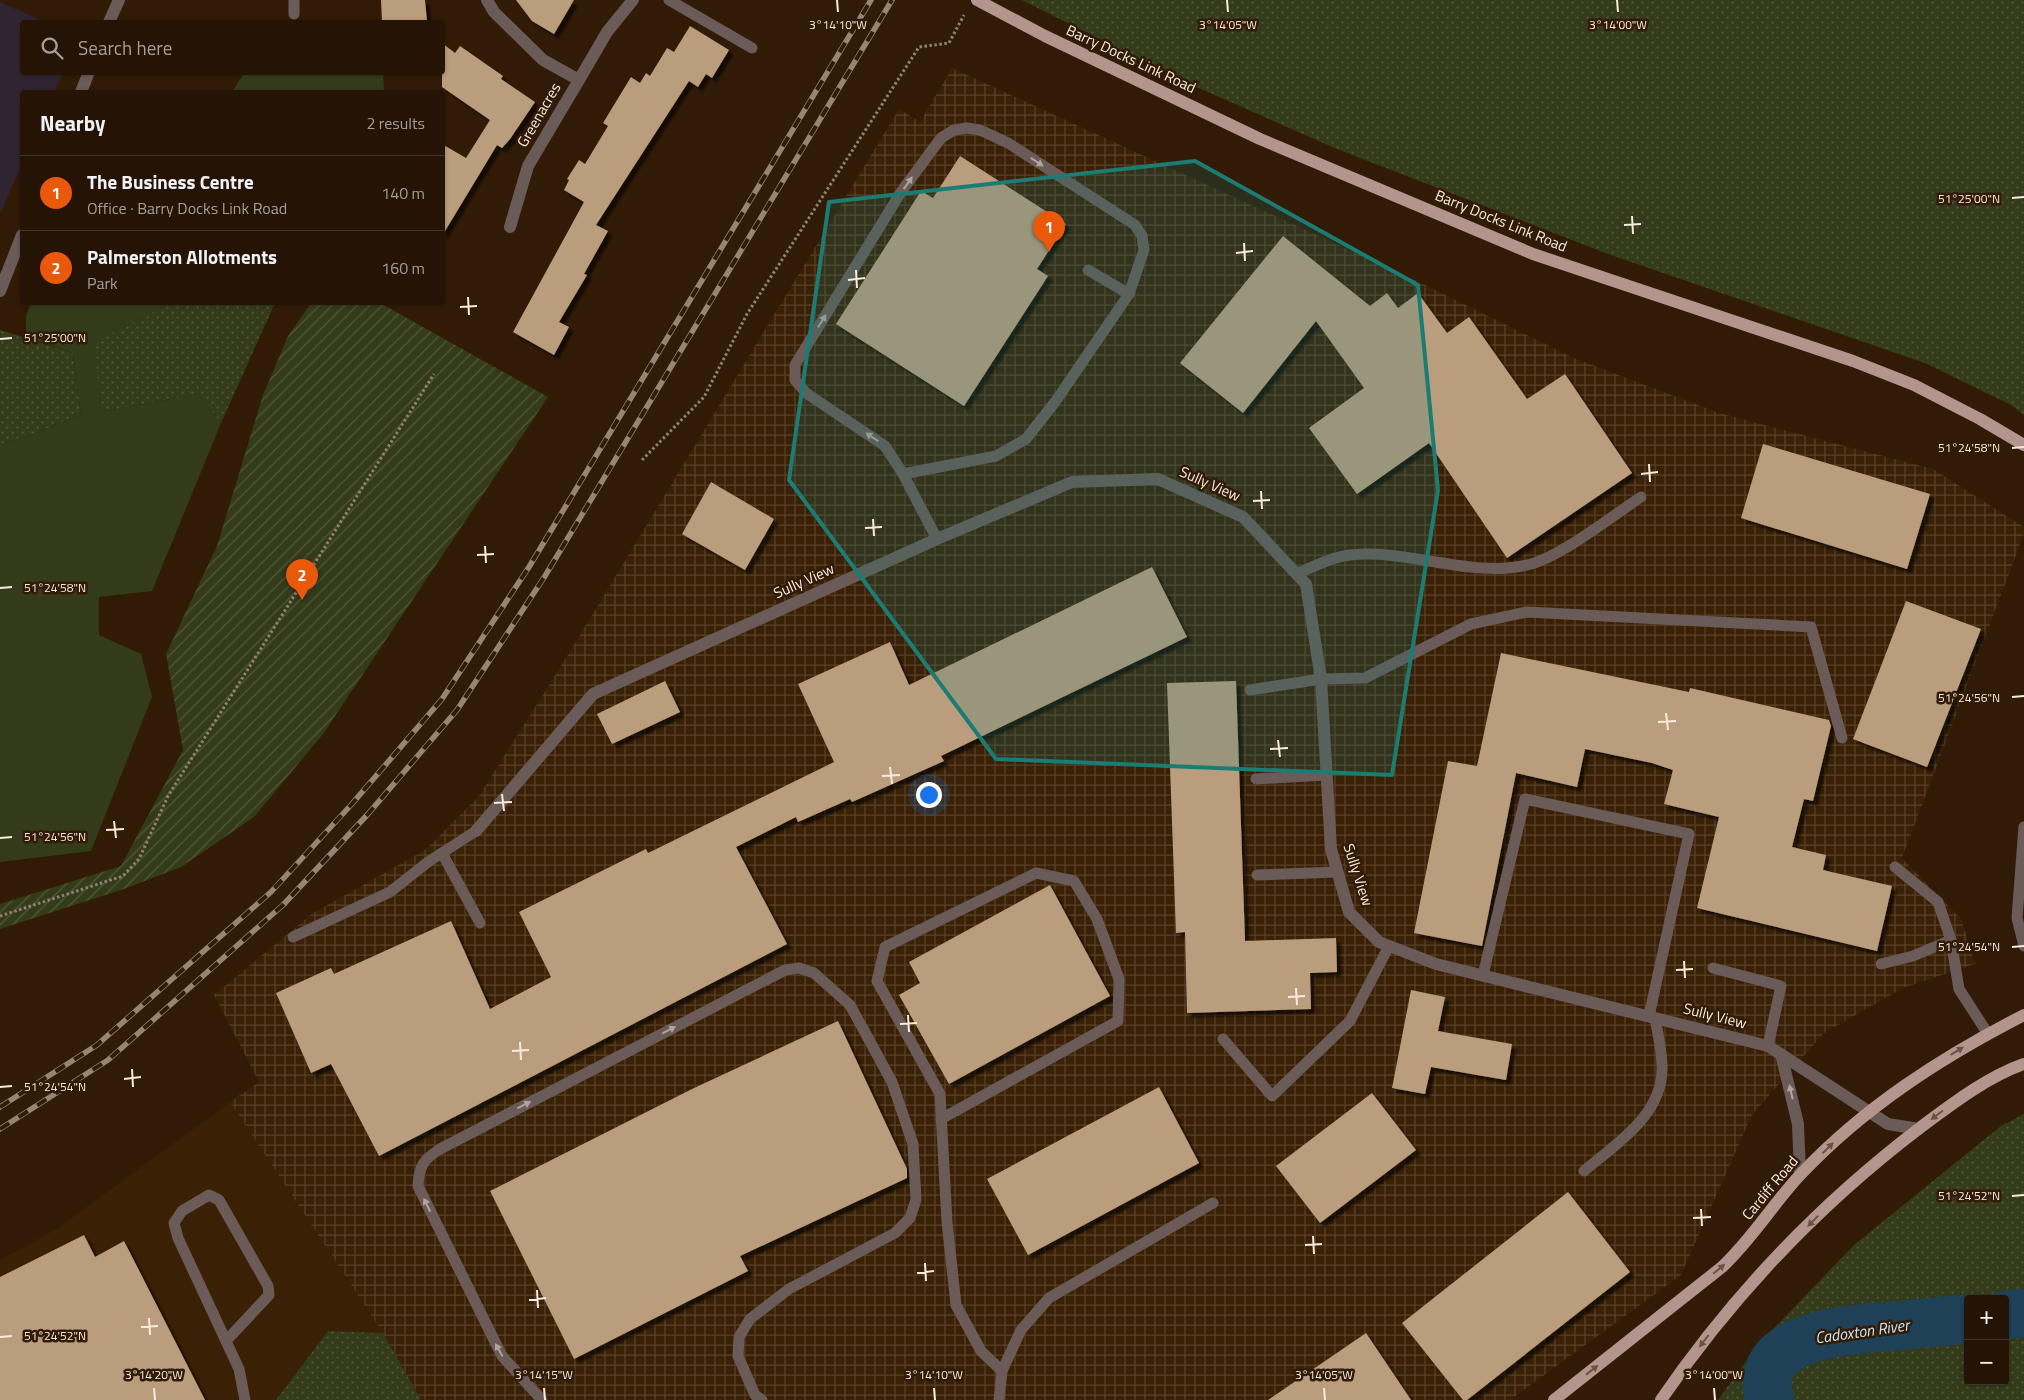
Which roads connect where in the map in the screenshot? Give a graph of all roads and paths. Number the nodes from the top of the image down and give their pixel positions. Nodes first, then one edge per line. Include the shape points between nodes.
1 (119, 0) edge
2 (294, 0) edge
3 (487, 0) edge
4 (633, 0) edge
5 (668, 0) edge
6 (972, 4) edge
7 (294, 14) dead end
8 (110, 20) edge
9 (752, 48) dead end
10 (88, 75) edge
11 (578, 80) junction
12 (82, 90) edge
13 (510, 227) dead end
14 (20, 240) edge
15 (1088, 270) dead end
16 (0, 291) edge
17 (1129, 294) junction
18 (434, 374) dead end
19 (2024, 445) edge
20 (642, 460) dead end
21 (903, 474) junction
22 (1641, 497) dead end
23 (936, 539) junction
24 (1296, 574) junction
25 (1321, 679) junction
26 (1250, 690) dead end
27 (1842, 738) dead end
28 (1326, 775) junction
29 (1256, 779) dead end
30 (2024, 827) edge
31 (476, 831) joint
32 (442, 853) junction
33 (1895, 867) dead end
34 (1338, 872) junction
35 (1257, 875) dead end
36 (0, 916) edge
37 (480, 924) dead end
38 (293, 937) dead end
39 (1951, 940) junction
40 (1389, 946) junction
41 (2024, 946) edge
42 (1881, 964) dead end
43 (1713, 968) dead end
44 (1482, 975) junction
45 (2024, 1015) edge
46 (1652, 1017) junction
47 (1988, 1034) junction
48 (1223, 1039) dead end
49 (1768, 1046) junction
50 (1782, 1054) junction
51 (2024, 1064) edge
52 (1868, 1111) junction
53 (942, 1119) junction
54 (1919, 1129) junction
55 (1584, 1171) dead end
56 (1800, 1175) junction
57 (1213, 1203) dead end
58 (226, 1341) junction
59 (1002, 1371) junction
60 (245, 1400) edge
61 (542, 1400) edge
62 (762, 1400) edge
63 (999, 1400) edge
64 (1554, 1400) edge
65 (1661, 1400) edge

1 - 8 street
2 - 7 lane
3 - 11 street, Greenacres via 494,12 543,60
4 - 11 street via 607,32
5 - 9 lane
6 - 19 main road, Barry Docks Link Road via 1260,139 1534,254 1914,384
6 - 20 path via 949,43 919,47 747,314 704,397
10 - 12 street
11 - 13 street, Greenacres via 528,166
14 - 16 street
15 - 17 lane
17 - 21 lane via 1026,439 996,456
21 -> 17 lane via 885,446 806,393 795,380 795,365 901,192 941,138 954,130 980,130 1008,144 1135,225 1142,236 1144,250
18 - 36 path via 168,796 139,859 124,876
21 - 23 lane
22 - 24 lane via 1555,554 1531,564 1493,568 1371,554 1348,555
23 - 24 street, Sully View via 1072,482 1158,479 1243,517
23 - 31 street, Sully View via 593,694
24 - 25 street, Sully View via 1306,584
25 - 26 lane
25 - 27 lane via 1365,678 1471,624 1527,612 1811,626
25 - 28 street, Sully View
28 - 29 lane
28 - 34 street, Sully View via 1330,849
30 - 41 lane via 2017,918
31 - 32 lane
32 - 37 lane
32 - 38 lane via 390,892
33 - 39 lane via 1938,902
34 - 35 lane
34 - 40 street, Sully View via 1349,912 1379,942
39 - 42 lane via 1913,956
39 - 47 lane via 1958,989
40 - 44 street, Sully View via 1436,964
40 - 48 lane via 1350,1021 1272,1096
43 - 49 lane via 1781,986
44 - 46 street, Sully View
44 - 46 lane via 1525,799 1688,834
45 - 47 main road, Cardiff Road
46 - 49 street, Sully View
46 - 55 lane via 1662,1068 1659,1089 1650,1110 1638,1125
52 -> 47 main road, Cardiff Road via 1957,1050
49 - 50 street, Sully View
50 - 52 street, Sully View
56 -> 50 street via 1798,1124
51 -> 54 main road via 1951,1104
52 - 54 street, Sully View via 1888,1124
56 -> 52 main road, Cardiff Road
53 - 53 lane via 940,1094 876,981 885,947 1036,873 1074,881 1097,919 1120,979 1118,1021
53 - 59 lane via 947,1222 956,1305 981,1351
54 -> 65 main road via 1854,1182 1768,1268 1707,1337
64 -> 56 main road, Cardiff Road via 1722,1267 1741,1249
57 - 59 lane via 1049,1298 1020,1330
58 - 58 lane via 174,1223 182,1210 209,1195 219,1200 268,1286 269,1295
58 - 60 lane via 239,1369
59 - 63 lane
61 -> 62 lane via 502,1356 418,1186 419,1172 425,1159 440,1148 785,970 799,968 814,973 850,1005 892,1082 913,1144 916,1200 910,1218 895,1233 788,1289 750,1319 739,1337 738,1356 755,1394

